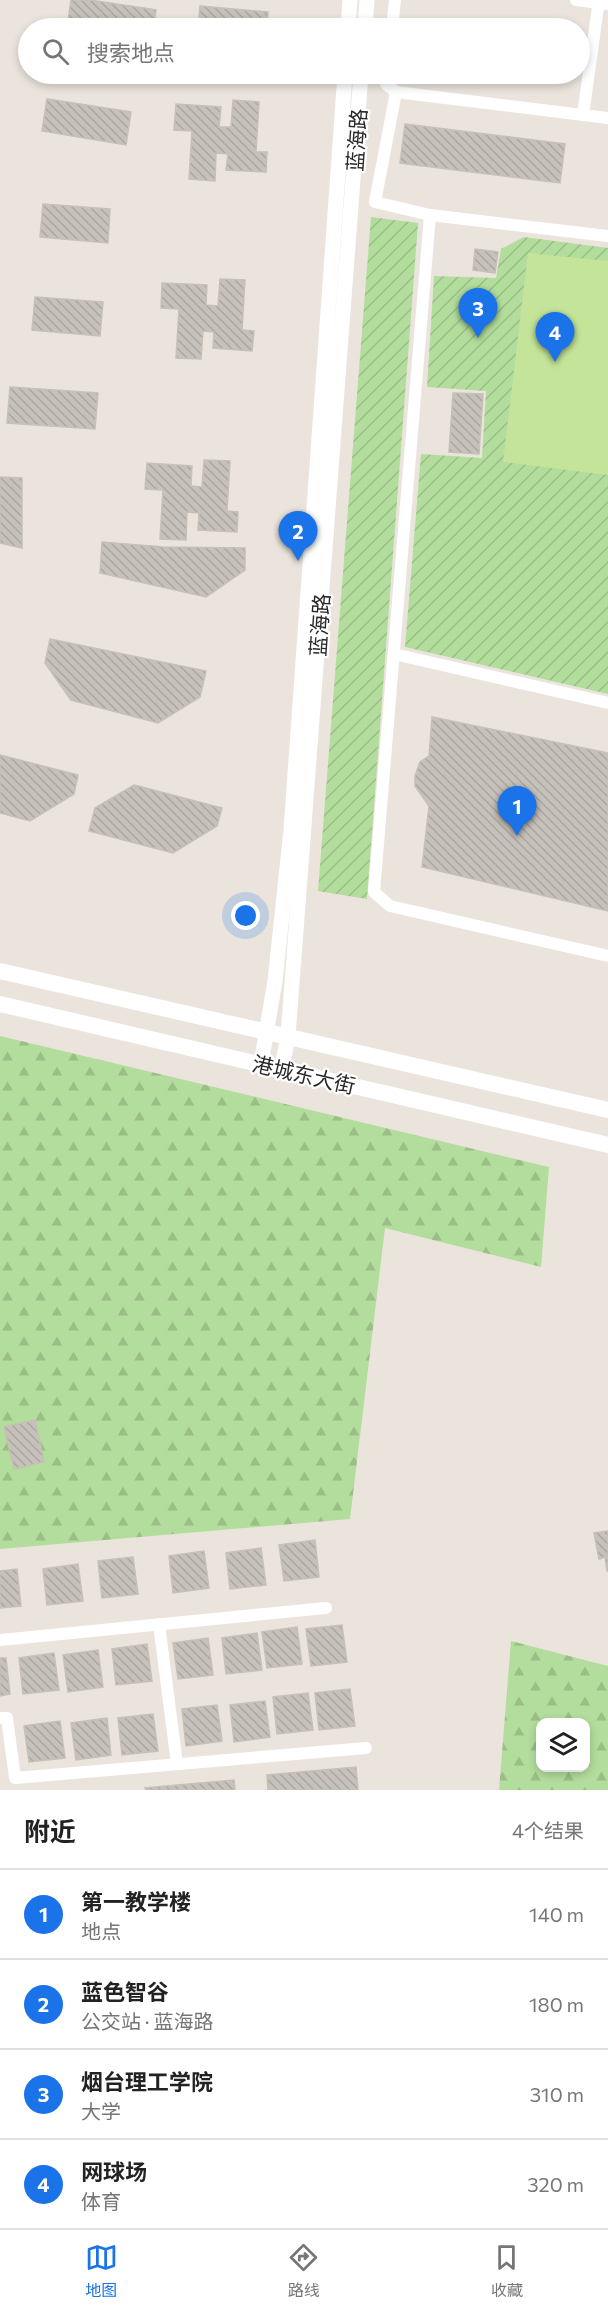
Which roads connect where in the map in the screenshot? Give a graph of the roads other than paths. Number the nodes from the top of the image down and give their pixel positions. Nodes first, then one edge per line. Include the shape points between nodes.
1 (350, 0) edge
2 (367, 0) edge
3 (395, 0) edge
4 (576, 0) edge
5 (598, 0) edge
6 (608, 4) edge
7 (349, 18) edge
8 (366, 18) edge
9 (393, 18) edge
10 (590, 61) edge
11 (344, 84) edge
12 (360, 84) edge
13 (386, 84) edge
14 (587, 84) edge
15 (396, 92) junction
16 (583, 115) junction
17 (608, 118) edge
18 (430, 215) junction
19 (608, 236) edge
20 (394, 654) junction
21 (608, 703) edge
22 (608, 956) edge
23 (0, 971) edge
24 (0, 1004) edge
25 (266, 1032) junction
26 (288, 1036) junction
27 (261, 1064) junction
28 (282, 1068) junction
29 (608, 1110) edge
30 (608, 1145) edge
31 (326, 1608) dead end
32 (159, 1624) junction
33 (0, 1640) edge
34 (0, 1718) edge
35 (366, 1748) dead end
36 (177, 1764) junction

1 - 7 street
2 - 8 street
3 - 9 street
4 - 6 street
5 - 10 street
11 - 25 street, 蓝海路 via 291,830
12 - 26 street, 蓝海路
13 - 15 street
14 - 16 street
15 - 16 street
15 - 18 street via 375,202
16 - 17 street
18 - 19 street
18 - 20 street
20 - 21 street
20 - 22 street via 374,892 390,906
23 - 25 main road, 港城东大街
24 - 27 main road, 港城东大街
25 - 26 main road, 港城东大街
25 - 27 street, 蓝海路
26 - 28 street, 蓝海路
26 - 29 main road, 港城东大街
27 - 28 main road, 港城东大街
28 - 30 main road, 港城东大街
31 - 32 street
32 - 33 street
32 - 36 street
34 - 36 street via 7,1718 15,1778
35 - 36 street

